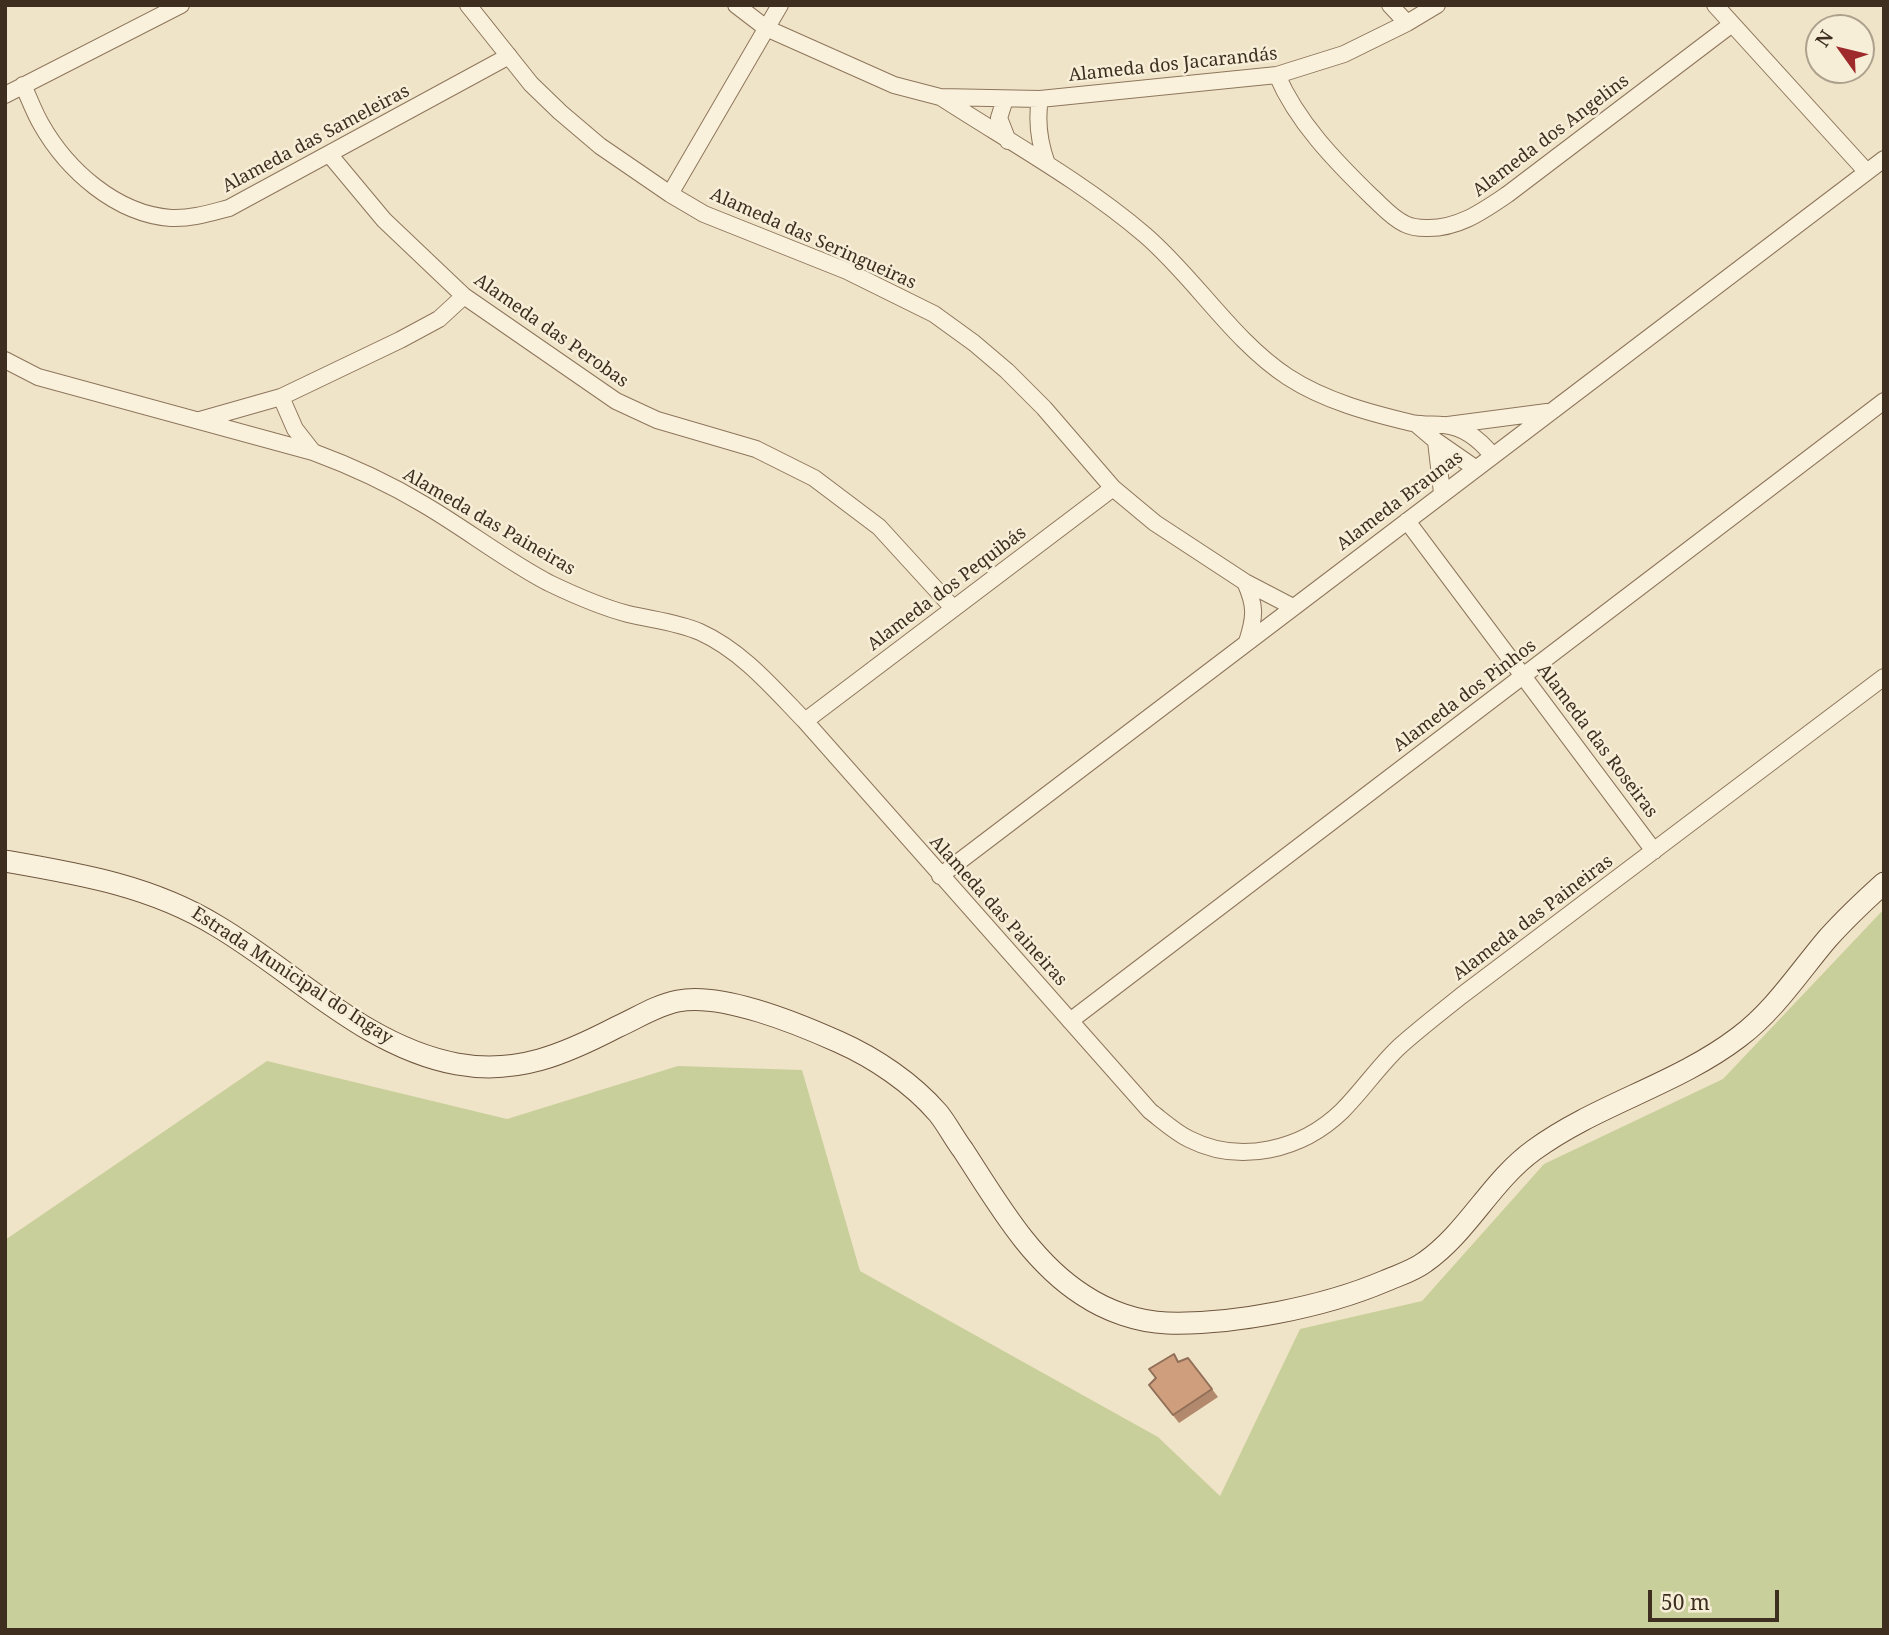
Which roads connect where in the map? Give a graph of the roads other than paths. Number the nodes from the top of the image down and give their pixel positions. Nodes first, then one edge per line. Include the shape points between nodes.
1 (181, 5) edge
2 (468, 5) edge
3 (736, 5) edge
4 (780, 5) edge
5 (1390, 5) edge
6 (1437, 5) edge
7 (1715, 5) edge
8 (1407, 23) junction
9 (1732, 24) junction
10 (766, 28) junction
11 (509, 56) junction
12 (1277, 75) junction
13 (23, 85) junction
14 (5, 95) edge
15 (940, 97) junction
16 (1005, 99) junction
17 (1040, 99) junction
18 (1008, 141) junction
19 (329, 154) junction
20 (1047, 164) junction
21 (1877, 166) edge
22 (670, 194) junction
23 (464, 296) junction
24 (5, 360) edge
25 (281, 397) junction
26 (1884, 401) edge
27 (248, 406) junction
28 (1550, 412) junction
29 (199, 420) junction
30 (1416, 424) junction
31 (1447, 425) junction
32 (250, 435) junction
33 (1436, 441) junction
34 (313, 452) junction
35 (1492, 456) junction
36 (1475, 468) junction
37 (1112, 488) junction
38 (1442, 494) junction
39 (1407, 521) junction
40 (1245, 582) junction
41 (1293, 607) junction
42 (953, 608) junction
43 (1247, 642) junction
44 (1524, 675) junction
45 (1884, 677) edge
46 (805, 721) junction
47 (1654, 851) junction
48 (5, 862) edge
49 (940, 876) junction
50 (1884, 883) edge
51 (1070, 1021) junction

1 - 13 street
2 - 11 street, Alameda das Seringueiras
3 - 10 street
4 - 10 street
5 - 8 street
6 - 8 street, Alameda dos Jacarandás
7 - 9 street
8 - 12 street, Alameda dos Jacarandás via 1344,54
9 - 12 street, Alameda dos Angelins via 1508,194 1476,216 1445,227 1406,225 1388,212 1307,125
9 - 21 street
10 - 15 street via 866,74
10 - 22 street
11 - 19 street, Alameda das Sameleiras
11 - 22 street, Alameda das Seringueiras via 560,112
12 - 17 street, Alameda dos Jacarandás
13 - 14 street
13 - 19 street, Alameda das Sameleiras via 41,124 83,178 117,201 147,213 171,218 229,208
15 - 16 street, Alameda dos Jacarandás
15 - 18 street
16 - 17 street, Alameda dos Jacarandás
16 - 18 street via 999,118
17 - 20 street via 1038,136
18 - 20 street
19 - 23 street, Alameda das Perobas via 384,220
20 - 30 street via 1144,235 1253,348 1289,378 1356,408
21 - 28 street, Alameda Braunas
22 - 37 street, Alameda das Seringueiras via 704,214 847,271 934,314 1007,371
23 - 25 street via 439,318 400,340
23 - 42 street, Alameda das Perobas via 616,401 656,420 756,449 814,478 879,527
24 - 29 street, Alameda das Paineiras via 38,377
25 - 27 street
25 - 34 street via 295,429
26 - 44 street, Alameda dos Pinhos
27 - 29 street
27 - 32 street
28 - 31 street
28 - 35 street, Alameda Braunas
29 - 32 street, Alameda das Paineiras
30 - 31 street
30 - 33 street
31 - 35 street via 1472,435
32 - 34 street, Alameda das Paineiras
33 - 36 street
33 - 38 street
34 - 46 street, Alameda das Paineiras via 423,504 548,582 626,613 701,633 732,650
35 - 36 street, Alameda Braunas
36 - 38 street, Alameda Braunas
37 - 40 street, Alameda das Seringueiras via 1184,544
37 - 42 street, Alameda dos Pequibás
38 - 39 street, Alameda Braunas
39 - 41 street, Alameda Braunas
39 - 44 street, Alameda das Roseiras
40 - 41 street, Alameda das Seringueiras
40 - 43 street via 1253,600 1254,621
41 - 43 street, Alameda Braunas
42 - 46 street, Alameda dos Pequibás
43 - 49 street, Alameda Braunas
44 - 47 street, Alameda das Roseiras
44 - 51 street, Alameda dos Pinhos
45 - 47 street, Alameda das Paineiras
46 - 49 street, Alameda das Paineiras
47 - 51 street, Alameda das Paineiras via 1461,996 1399,1047 1341,1112 1319,1130 1290,1144 1241,1154 1190,1140 1150,1111
48 - 50 street, Estrada Municipal do Ingay via 114,882 173,902 221,928 382,1036 429,1058 452,1063 507,1066 543,1060 683,999 724,1002 839,1042 911,1086 939,1115 1028,1244 1056,1274 1084,1296 1113,1310 1166,1323 1235,1319 1300,1307 1362,1291 1419,1266 1443,1248 1532,1151 1697,1065 1760,1020 1829,937
49 - 51 street, Alameda das Paineiras

